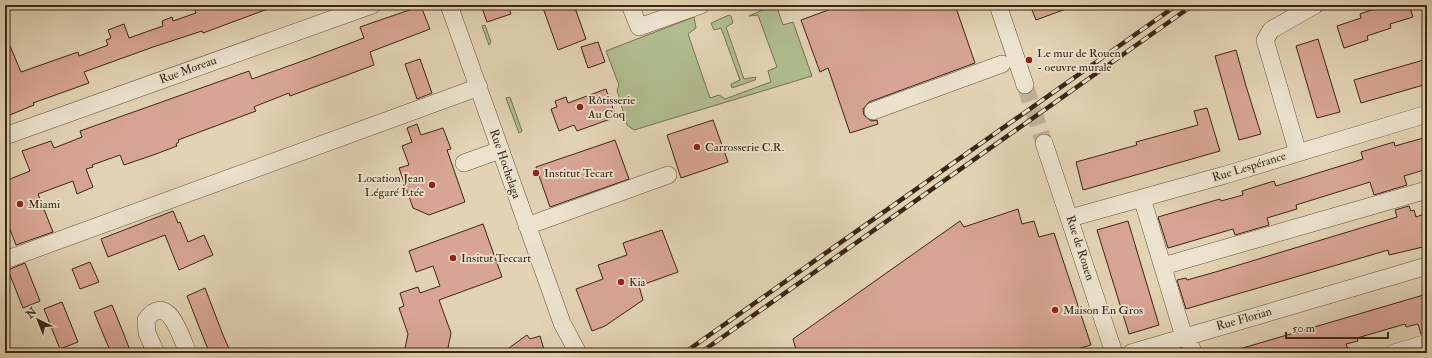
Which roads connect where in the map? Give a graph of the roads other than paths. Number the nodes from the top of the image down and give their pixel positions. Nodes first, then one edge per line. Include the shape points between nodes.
1 (372, 5) edge
2 (449, 5) edge
3 (630, 5) edge
4 (701, 5) edge
5 (998, 5) edge
6 (1315, 5) edge
7 (1002, 64) dead end
8 (1025, 85) tunnel mouth
9 (478, 87) junction
10 (874, 111) dead end
11 (1427, 114) edge
12 (5, 136) edge
13 (1044, 143) tunnel mouth
14 (500, 150) junction
15 (1298, 153) junction
16 (464, 163) dead end
17 (668, 175) dead end
18 (1427, 190) edge
19 (1142, 198) junction
20 (1070, 218) junction
21 (527, 226) junction
22 (5, 260) edge
23 (1163, 266) junction
24 (1427, 266) edge
25 (562, 323) junction
26 (1186, 336) junction
27 (1427, 343) edge
28 (156, 353) edge
29 (188, 353) edge
30 (567, 353) edge
31 (578, 353) edge
32 (1114, 353) edge
33 (1131, 353) edge
34 (1193, 353) edge
35 (1394, 353) edge

1 - 12 street, Rue Moreau
2 - 9 street, Rue Hochelaga
3 - 4 street via 639,27
5 - 8 street
6 - 15 street via 1271,30 1265,40
7 - 10 street
9 - 14 street, Rue Hochelaga
9 - 22 street
11 - 15 street, Rue Lespérance
13 - 20 street, Rue de Rouen
14 - 16 street
14 - 21 street, Rue Hochelaga
15 - 19 street, Rue Lespérance
17 - 21 street
18 - 23 street
19 - 20 street, Rue Lespérance
19 - 23 street
20 - 32 street, Rue de Rouen
21 - 25 street, Rue Hochelaga
23 - 26 street
24 - 26 street, Rue Florian
25 - 30 street, Rue Hochelaga
25 - 31 street, Rue Hochelaga
26 - 33 street, Rue Florian
26 - 34 street
27 - 35 street
28 - 29 street via 147,333 146,320 160,310 171,316

